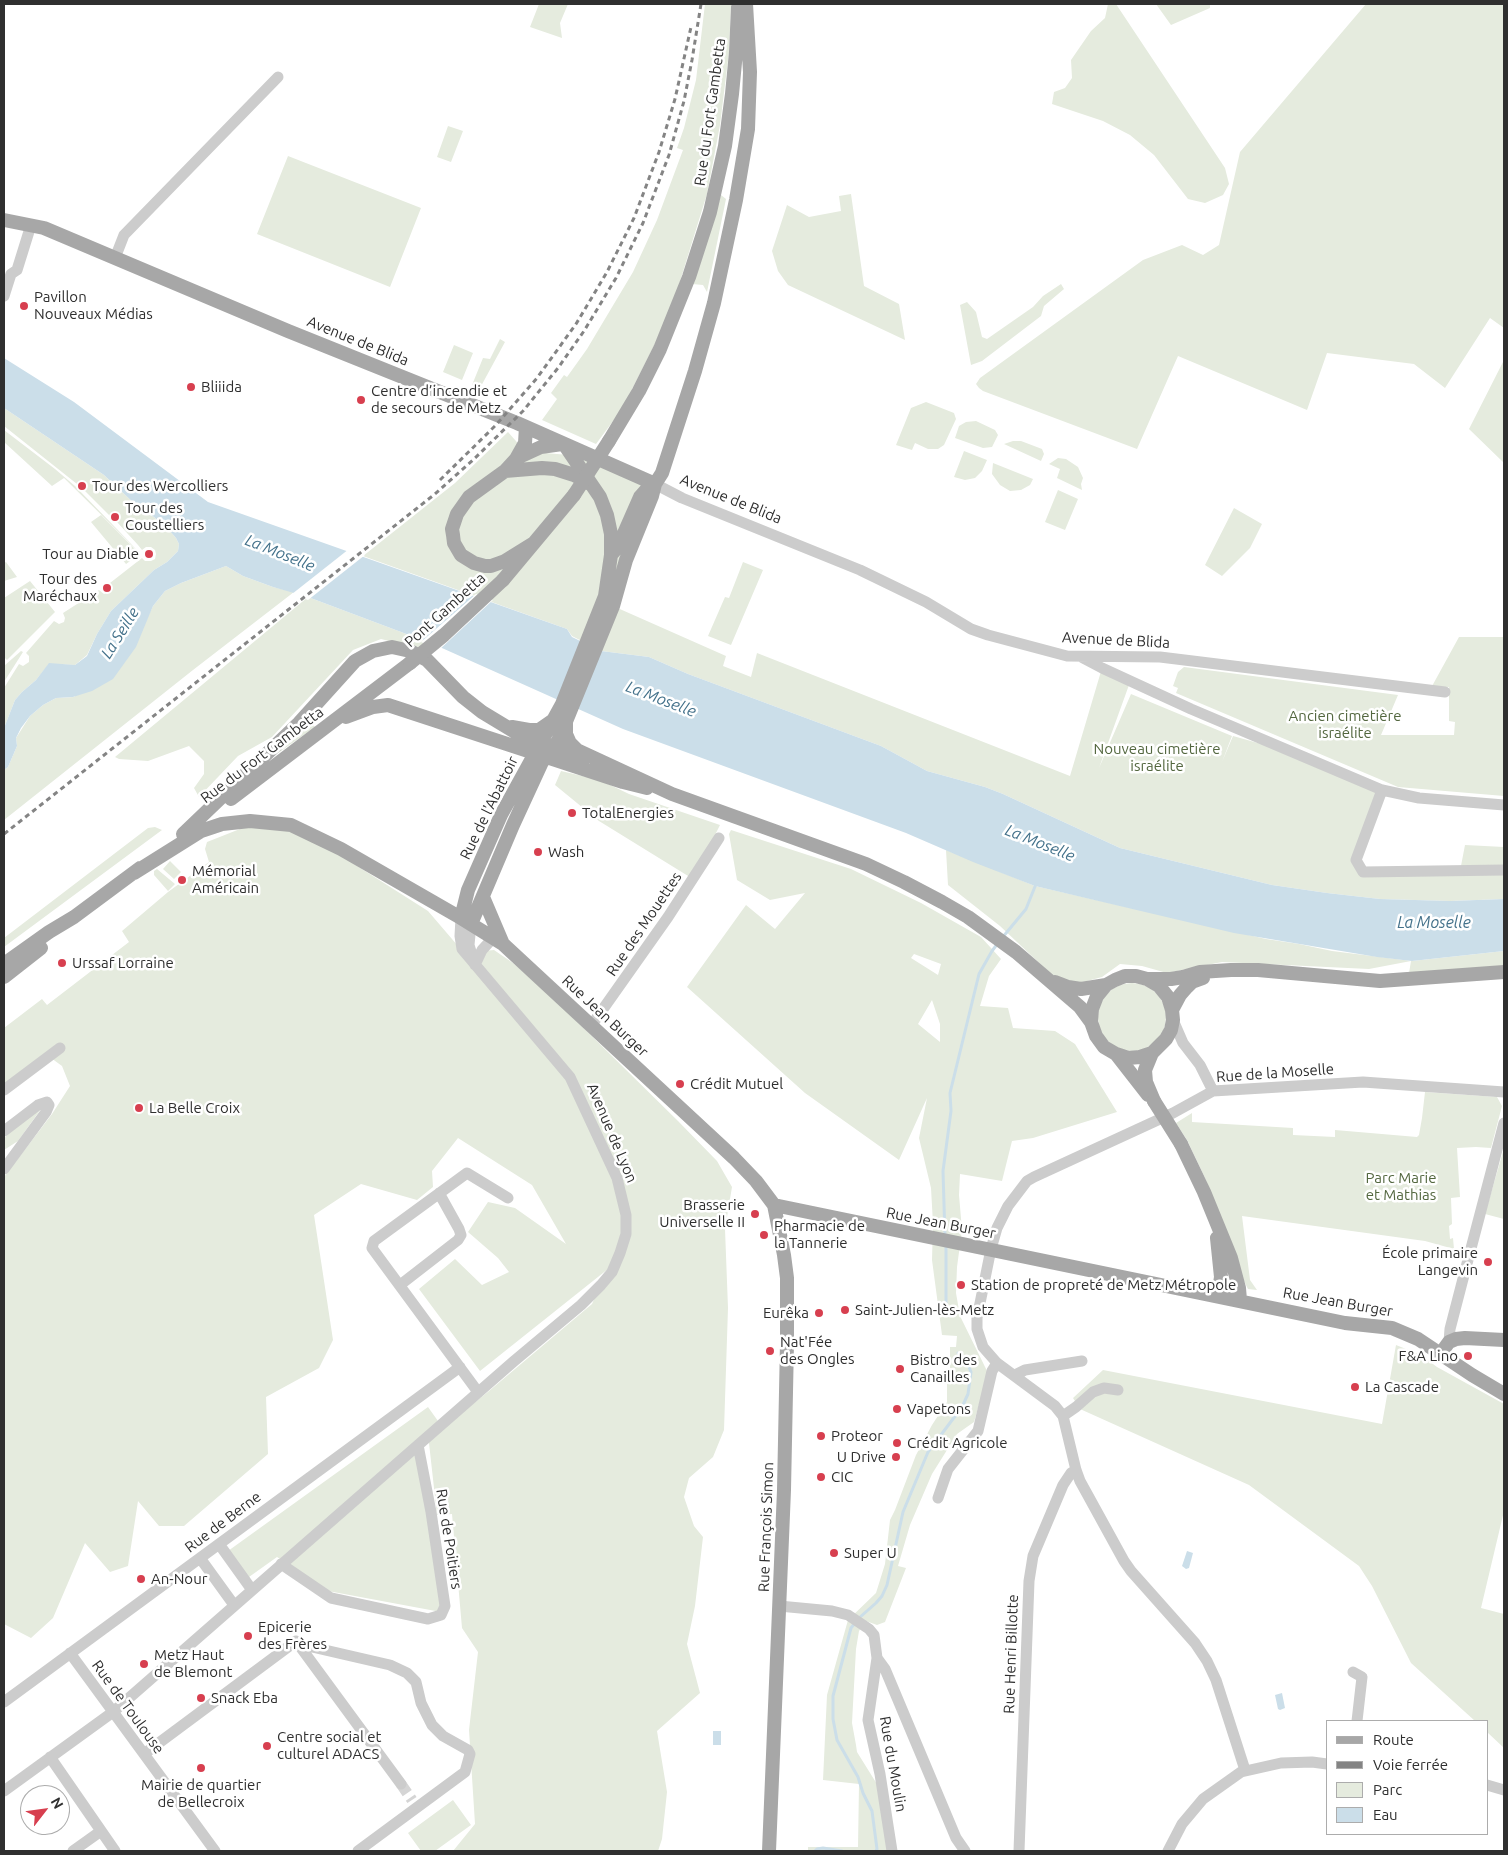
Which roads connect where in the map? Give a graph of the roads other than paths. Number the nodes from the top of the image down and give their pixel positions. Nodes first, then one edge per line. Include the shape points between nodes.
1 (738, 4) edge
2 (746, 4) edge
3 (278, 77) dead end
4 (4, 220) edge
5 (31, 224) junction
6 (115, 258) junction
7 (4, 296) edge
8 (526, 428) junction
9 (564, 444) junction
10 (516, 459) junction
11 (504, 472) junction
12 (655, 484) junction
13 (593, 485) junction
14 (574, 494) joint
15 (534, 543) junction
16 (611, 556) junction
17 (600, 626) junction
18 (1082, 657) junction
19 (410, 664) joint
20 (1445, 692) dead end
21 (564, 713) junction
22 (331, 724) junction
23 (502, 724) junction
24 (544, 751) junction
25 (628, 773) junction
26 (1382, 790) junction
27 (672, 794) junction
28 (1504, 805) edge
29 (183, 834) junction
30 (720, 838) dead end
31 (1504, 870) edge
32 (134, 873) junction
33 (483, 898) junction
34 (74, 917) junction
35 (466, 921) junction
36 (498, 941) junction
37 (4, 964) edge
38 (475, 965) junction
39 (1222, 970) junction
40 (1504, 972) edge
41 (4, 977) edge
42 (1047, 979) junction
43 (1147, 979) junction
44 (1106, 985) junction
45 (1172, 1015) junction
46 (1092, 1022) junction
47 (591, 1026) junction
48 (60, 1048) dead end
49 (1152, 1053) junction
50 (1116, 1054) junction
51 (4, 1090) edge
52 (1213, 1091) junction
53 (1504, 1092) edge
54 (1154, 1101) junction
55 (1504, 1123) edge
56 (4, 1131) edge
57 (4, 1169) edge
58 (439, 1193) junction
59 (508, 1198) dead end
60 (774, 1205) junction
61 (1213, 1215) junction
62 (991, 1249) junction
63 (400, 1285) junction
64 (1218, 1296) junction
65 (1240, 1300) junction
66 (1504, 1340) edge
67 (1445, 1347) junction
68 (1082, 1361) dead end
69 (997, 1363) junction
70 (460, 1367) junction
71 (1015, 1375) junction
72 (1118, 1390) dead end
73 (478, 1392) junction
74 (1504, 1394) edge
75 (1063, 1416) junction
76 (418, 1444) junction
77 (1076, 1470) junction
78 (938, 1498) dead end
79 (218, 1544) junction
80 (200, 1558) junction
81 (281, 1564) junction
82 (252, 1590) junction
83 (234, 1605) junction
84 (779, 1606) junction
85 (298, 1643) junction
86 (70, 1653) junction
87 (877, 1658) junction
88 (1353, 1672) dead end
89 (4, 1702) edge
90 (113, 1712) junction
91 (1357, 1720) edge
92 (144, 1754) junction
93 (50, 1757) junction
94 (1326, 1764) edge
95 (1245, 1770) junction
96 (401, 1784) tunnel mouth
97 (1488, 1785) edge
98 (1504, 1790) edge
99 (4, 1791) edge
100 (101, 1831) junction
101 (73, 1851) edge
102 (114, 1851) edge
103 (216, 1851) edge
104 (358, 1851) edge
105 (769, 1851) edge
106 (892, 1851) edge
107 (965, 1851) edge
108 (1019, 1851) edge
109 (1168, 1851) edge

1 - 14 main road, Rue du Fort Gambetta, bridge via 725,146 710,212 689,277 639,391
2 - 12 main road via 750,72 748,129 736,200 714,303 695,371 667,460
3 - 6 street via 124,235
4 - 5 main road, Avenue de Blida
5 - 6 main road, Avenue de Blida
5 - 7 street via 17,270 11,274
6 - 8 main road, Avenue de Blida
8 - 9 main road, Avenue de Blida
8 - 10 main road via 525,443
9 - 10 main road via 540,447
9 - 12 main road, Avenue de Blida
9 - 13 main road
10 - 11 main road
11 - 13 main road via 555,469
11 - 15 main road via 478,489 461,507 452,529 454,543 467,560 490,566 505,561
12 - 16 main road via 640,497
12 - 17 main road via 626,560 613,606
12 - 18 street, Avenue de Blida via 677,496 860,570 988,635
13 - 16 main road via 608,515
14 - 15 main road, Pont Gambetta
15 - 19 main road, Pont Gambetta, bridge via 503,580
16 - 17 main road
17 - 21 main road, Rue de l'Abattoir
18 - 20 street, Avenue de Blida via 1160,657
18 - 26 street via 1191,709
19 - 22 main road, Rue du Fort Gambetta
21 - 23 main road via 539,730
21 - 24 main road, Rue de l'Abattoir
21 - 25 main road via 566,734 577,750
22 - 24 main road via 373,707 388,705
22 - 29 main road, Rue du Fort Gambetta
23 - 24 main road
23 - 29 main road via 463,697 427,660 410,651 392,647 372,651 355,661 298,723
24 - 25 main road
24 - 27 main road via 623,782
24 - 33 main road, Rue de l'Abattoir
24 - 35 main road, Rue de l'Abattoir via 501,815 468,890
25 - 27 main road
26 - 28 street via 1419,798
26 - 31 street via 1356,860 1363,872
27 - 42 main road via 866,864 904,882 986,930
29 - 32 main road, Rue du Fort Gambetta
30 - 47 street, Rue des Mouettes
32 - 34 main road
32 - 35 main road, Rue Jean Burger via 202,831 222,824 250,821 291,825 341,849
33 - 35 main road, Rue de l'Abattoir
33 - 36 main road
34 - 37 main road
34 - 41 main road
35 - 36 main road, Rue Jean Burger
35 - 38 street, Avenue de Lyon via 460,936 462,949
36 - 38 street via 482,950
36 - 47 main road, Rue Jean Burger
38 - 73 street, Avenue de Lyon via 575,1084 617,1178 626,1215 626,1234 620,1253 612,1272 601,1286
39 - 40 main road via 1258,970 1380,981
39 - 43 main road via 1177,978
39 - 45 main road via 1192,982 1180,995
42 - 44 main road via 1082,989
42 - 46 main road via 1080,1007
43 - 44 main road via 1125,976
43 - 45 main road via 1168,997
44 - 46 main road via 1092,1009
45 - 49 main road via 1166,1039
45 - 52 street via 1184,1043
46 - 50 main road via 1104,1047
47 - 60 main road, Rue Jean Burger via 734,1158
48 - 51 street
49 - 50 main road via 1128,1058
49 - 54 main road via 1145,1070
50 - 54 main road
52 - 53 street, Rue de la Moselle via 1363,1082
52 - 62 street, Rue de la Moselle via 1158,1120 1034,1176 1008,1206
54 - 61 main road, bridge via 1181,1144
55 - 67 street
56 - 57 street via 38,1105 47,1102 49,1105
58 - 59 street via 467,1173
58 - 63 street via 461,1235
58 - 63 street via 374,1241 372,1248
60 - 62 main road, Rue Jean Burger
60 - 84 main road, Rue François Simon via 787,1287
61 - 64 main road via 1221,1262
61 - 65 main road via 1231,1258
62 - 64 main road, Rue Jean Burger
62 - 69 street, Rue de la Moselle via 976,1324 983,1347
63 - 70 street
64 - 65 main road, Rue Jean Burger
65 - 67 main road, Rue Jean Burger via 1345,1323 1392,1328
66 - 67 main road via 1456,1338
67 - 74 main road, Rue Jean Burger via 1472,1375
68 - 71 street via 1025,1370
69 - 71 street, Rue de la Moselle
69 - 78 street via 992,1371 978,1431 948,1469
70 - 73 street
70 - 79 street, Rue de Berne
71 - 75 street, Rue de la Moselle
72 - 75 street via 1104,1388 1093,1392
73 - 76 street, Avenue de Lyon
75 - 77 street
76 - 81 street, Avenue de Lyon
76 - 81 street, Rue de Poitiers via 445,1606 441,1615 428,1619 331,1598
77 - 95 street via 1124,1561 1196,1643 1207,1661
77 - 108 street, Rue Henri Billotte via 1067,1478 1033,1556 1029,1581
79 - 80 street, Rue de Berne
79 - 82 street
80 - 83 street
80 - 86 street, Rue de Berne
81 - 82 street, Avenue de Lyon
82 - 83 street
83 - 90 street
84 - 87 street, Rue du Moulin via 832,1611 848,1616 874,1635
84 - 105 main road, Rue François Simon
85 - 92 street
85 - 96 street
85 - 104 street via 390,1665 407,1673 416,1682 421,1703 432,1725 470,1754 465,1772 415,1803
86 - 89 street, Rue de Berne
86 - 90 street, Rue de Toulouse
87 - 106 street, Rue du Moulin via 868,1720
87 - 107 street via 885,1669 956,1838
88 - 91 street via 1362,1677
90 - 92 street, Rue de Toulouse
90 - 93 street
92 - 103 street, Rue de Toulouse
93 - 99 street
93 - 100 street
94 - 95 street via 1281,1763
95 - 109 street via 1203,1799 1182,1824
97 - 98 street
100 - 101 street
100 - 102 street

